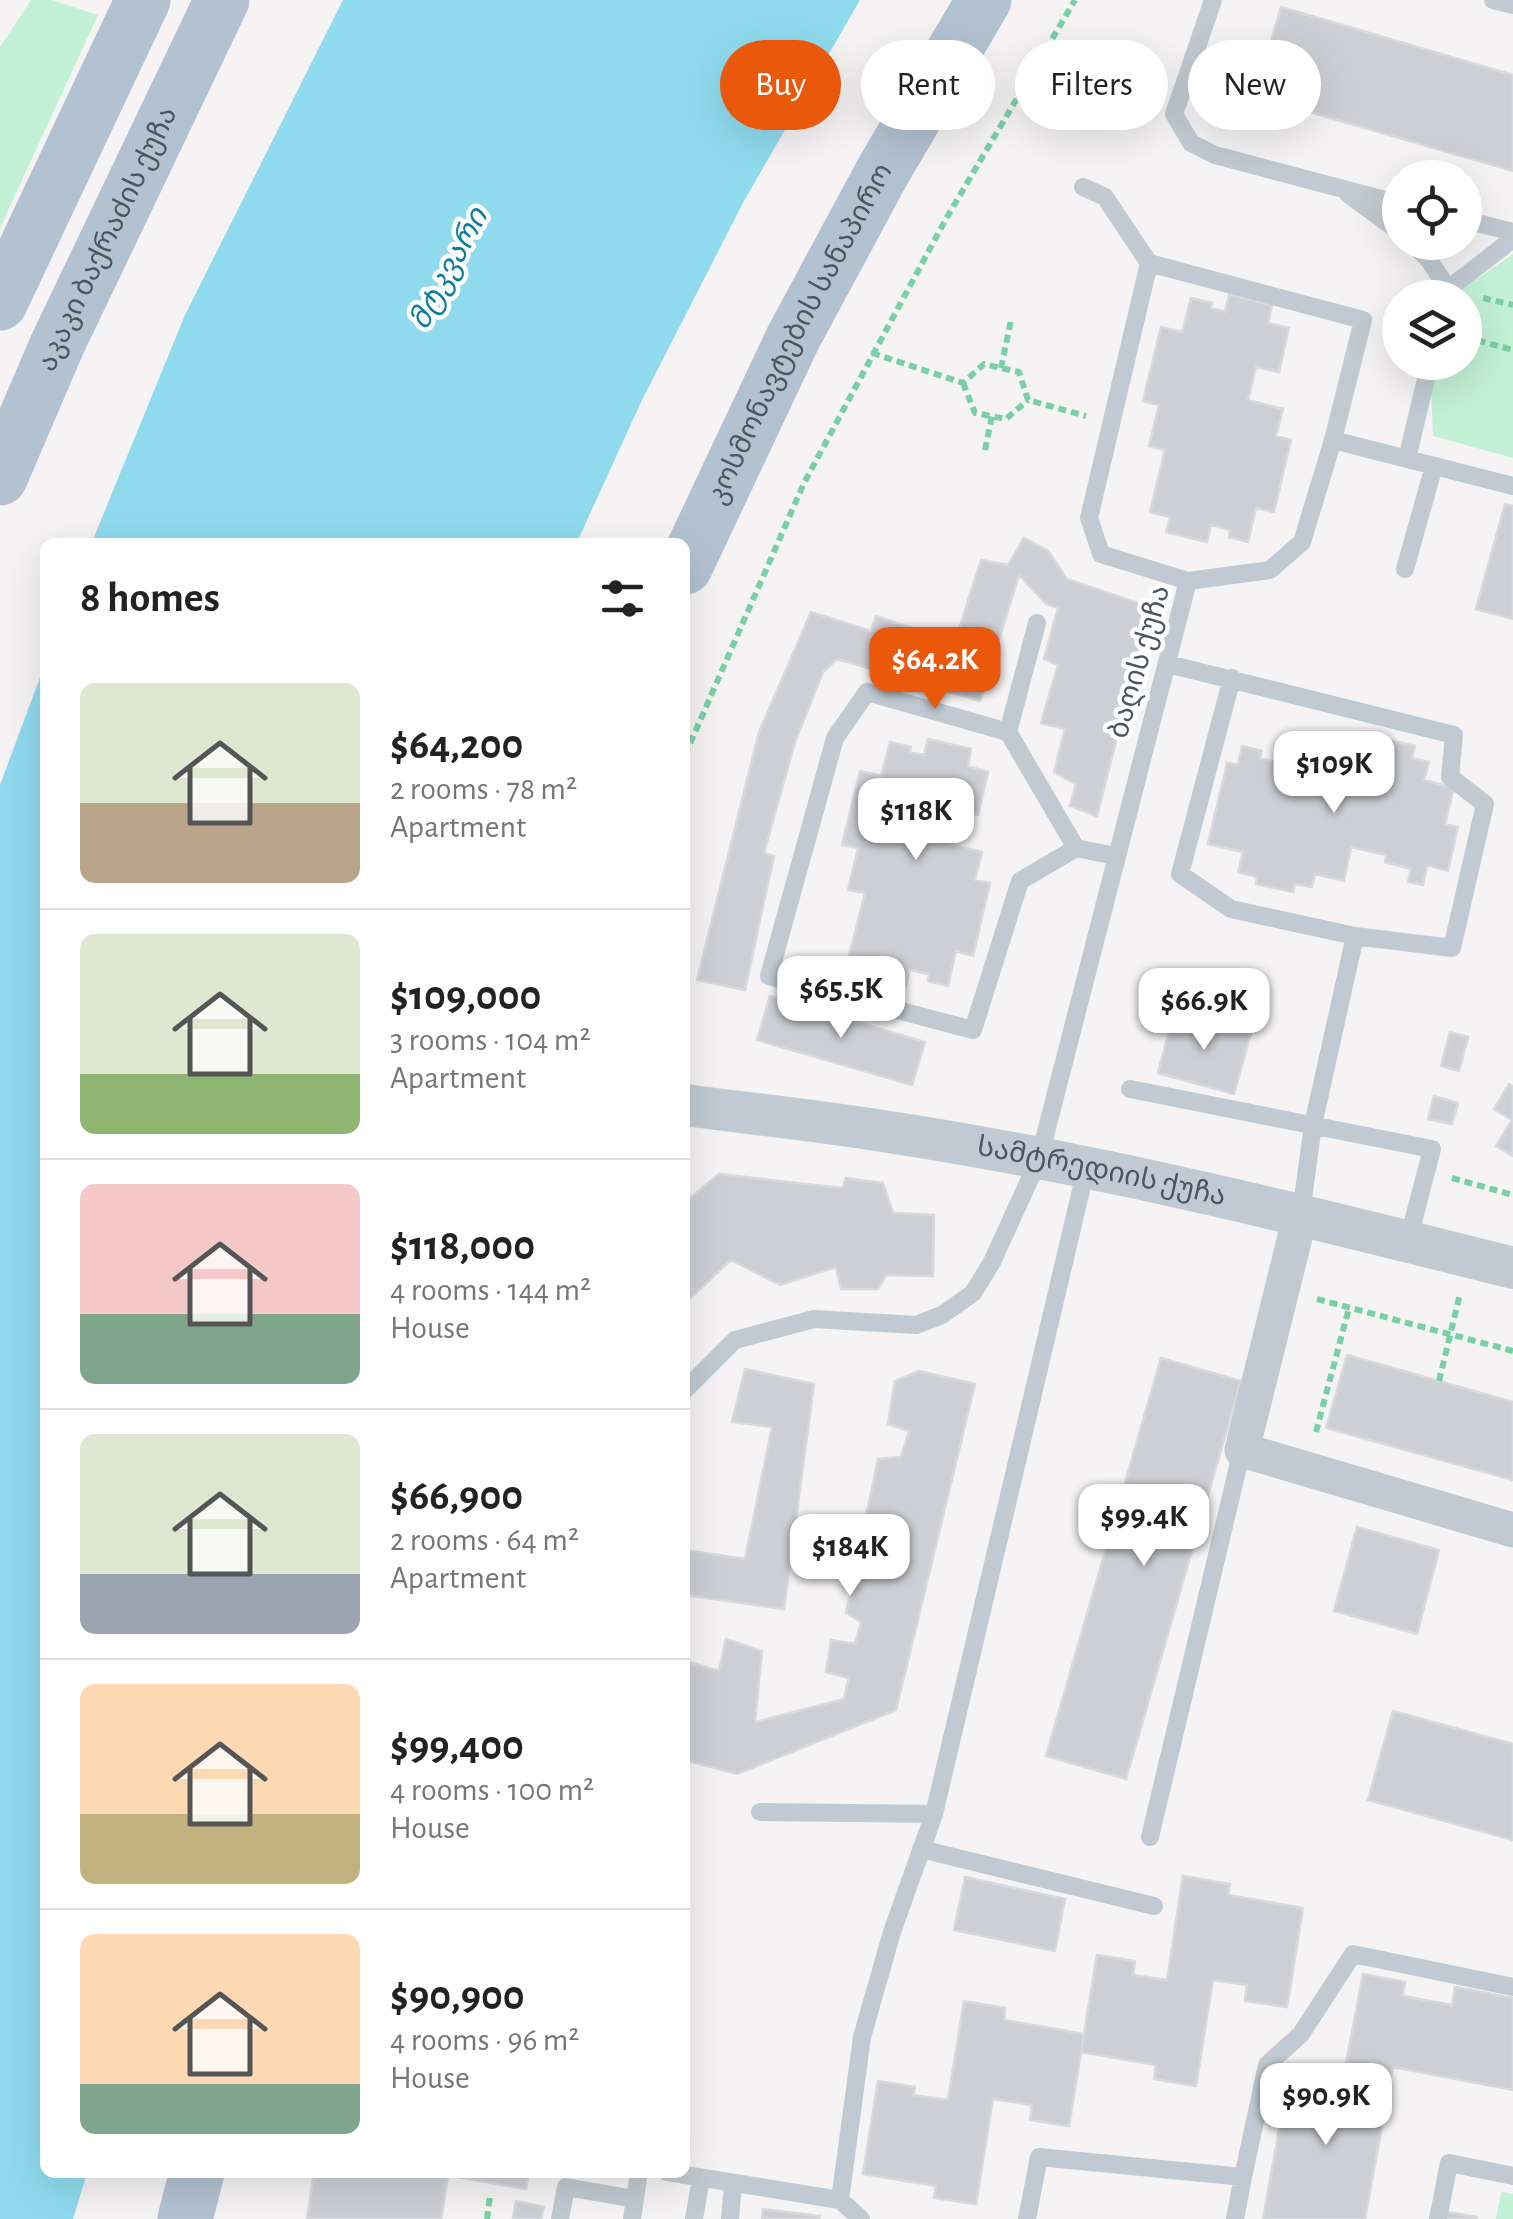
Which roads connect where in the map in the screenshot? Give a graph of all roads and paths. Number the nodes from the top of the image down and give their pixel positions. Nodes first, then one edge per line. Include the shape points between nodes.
1 (143, 0) edge
2 (222, 0) edge
3 (984, 0) edge
4 (1074, 0) edge
5 (1213, 0) edge
6 (1493, 0) edge
7 (1513, 5) edge
8 (1083, 187) dead end
9 (1342, 190) junction
10 (1382, 200) edge
11 (1382, 219) edge
12 (1482, 226) edge
13 (1513, 236) edge
14 (1149, 263) junction
15 (1462, 280) edge
16 (0, 303) edge
17 (1011, 320) dead end
18 (1482, 342) edge
19 (1513, 350) edge
20 (872, 353) junction
21 (1001, 368) junction
22 (1426, 380) edge
23 (963, 383) junction
24 (1028, 400) junction
25 (992, 416) junction
26 (1112, 424) junction
27 (1333, 440) junction
28 (986, 450) dead end
29 (1406, 459) junction
30 (1434, 466) junction
31 (0, 478) edge
32 (1513, 486) edge
33 (690, 557) edge
34 (1405, 569) dead end
35 (1188, 582) junction
36 (1037, 623) dead end
37 (1168, 664) junction
38 (1232, 678) junction
39 (1008, 732) junction
40 (690, 744) edge
41 (1076, 848) junction
42 (1115, 856) junction
43 (1356, 936) junction
44 (1130, 1089) dead end
45 (690, 1105) edge
46 (1313, 1124) junction
47 (1039, 1159) junction
48 (1086, 1168) junction
49 (1427, 1171) junction
50 (1513, 1195) edge
51 (1301, 1214) junction
52 (1408, 1241) junction
53 (1468, 1257) junction
54 (1513, 1268) edge
55 (1282, 1290) junction
56 (1349, 1308) junction
57 (1450, 1334) junction
58 (1513, 1351) edge
59 (1439, 1380) dead end
60 (690, 1385) edge
61 (1242, 1450) junction
62 (1306, 1469) junction
63 (1513, 1530) edge
64 (760, 1812) dead end
65 (934, 1814) junction
66 (1150, 1836) dead end
67 (921, 1849) junction
68 (1154, 1906) dead end
69 (1513, 1987) edge
70 (690, 2176) edge
71 (1513, 2176) edge
72 (1243, 2177) junction
73 (195, 2178) edge
74 (638, 2178) edge
75 (700, 2178) junction
76 (733, 2183) junction
77 (490, 2196) dead end
78 (635, 2199) junction
79 (840, 2200) junction
80 (185, 2219) edge
81 (487, 2219) edge
82 (560, 2219) edge
83 (632, 2219) edge
84 (694, 2219) edge
85 (730, 2219) edge
86 (861, 2219) edge
87 (1027, 2219) edge
88 (1235, 2219) edge
89 (1438, 2219) edge

1 - 16 main road
2 - 31 main road, აკაკი ბაქრაძის ქუჩა
3 - 33 main road, კოსმონავტების სანაპირო via 793,338
4 - 20 path
5 - 9 lane via 1174,114 1190,143
6 - 7 lane
8 - 14 lane via 1105,197
9 - 10 lane
9 - 11 lane
12 - 13 lane
13 - 15 lane
14 - 26 lane
14 - 27 lane, ბაღის ქუჩა via 1364,320
17 - 21 path
18 - 19 path
20 - 23 path
20 - 40 path via 804,484
21 - 23 path via 984,364
21 - 24 path via 1019,372
22 - 29 lane
23 - 25 path via 975,413
24 - 25 path via 1006,419
24 - 26 path
25 - 28 path
26 - 35 lane via 1090,518 1101,554
27 - 29 lane
27 - 35 lane, ბაღის ქუჩა via 1302,542 1270,570
29 - 30 lane
30 - 32 lane
30 - 34 lane
35 - 37 lane, ბაღის ქუჩა
36 - 39 lane
37 - 38 lane
37 - 42 lane, ბაღის ქუჩა
38 - 43 lane via 1180,874 1231,909
38 - 43 lane via 1454,735 1450,777 1486,804 1452,948
39 - 41 lane
39 - 41 lane via 867,692 834,738 769,976 972,1030 1020,882
41 - 42 lane
42 - 47 lane, ბაღის ქუჩა
43 - 46 lane
44 - 46 lane
45 - 47 street, სამტრედიის ქუჩა
46 - 49 lane via 1432,1149
46 - 51 lane
47 - 48 street, სამტრედიის ქუჩა
47 - 60 lane, ბაღის ქუჩა via 973,1294 942,1315 916,1325 814,1319 735,1340
48 - 51 street, სამტრედიის ქუჩა
48 - 65 lane
49 - 50 path
49 - 52 lane
51 - 52 street, სამტრედიის ქუჩა
51 - 55 street
52 - 53 street, სამტრედიის ქუჩა
53 - 54 street, სამტრედიის ქუჩა
53 - 57 path
55 - 56 path
55 - 61 street
56 - 57 path
56 - 62 path
57 - 58 path
57 - 59 path
61 - 62 street
61 - 66 lane
62 - 63 street
64 - 65 lane
65 - 67 lane
67 - 68 lane
67 - 79 lane via 862,2037
69 - 72 lane via 1353,1954 1300,2034 1267,2065
70 - 75 lane
71 - 89 lane via 1449,2163
72 - 87 lane via 1039,2157
72 - 88 lane
73 - 80 main road
74 - 78 lane
75 - 76 lane
75 - 84 lane
76 - 79 lane
76 - 85 lane
77 - 81 path
78 - 82 lane via 566,2187
78 - 83 lane
79 - 86 lane

